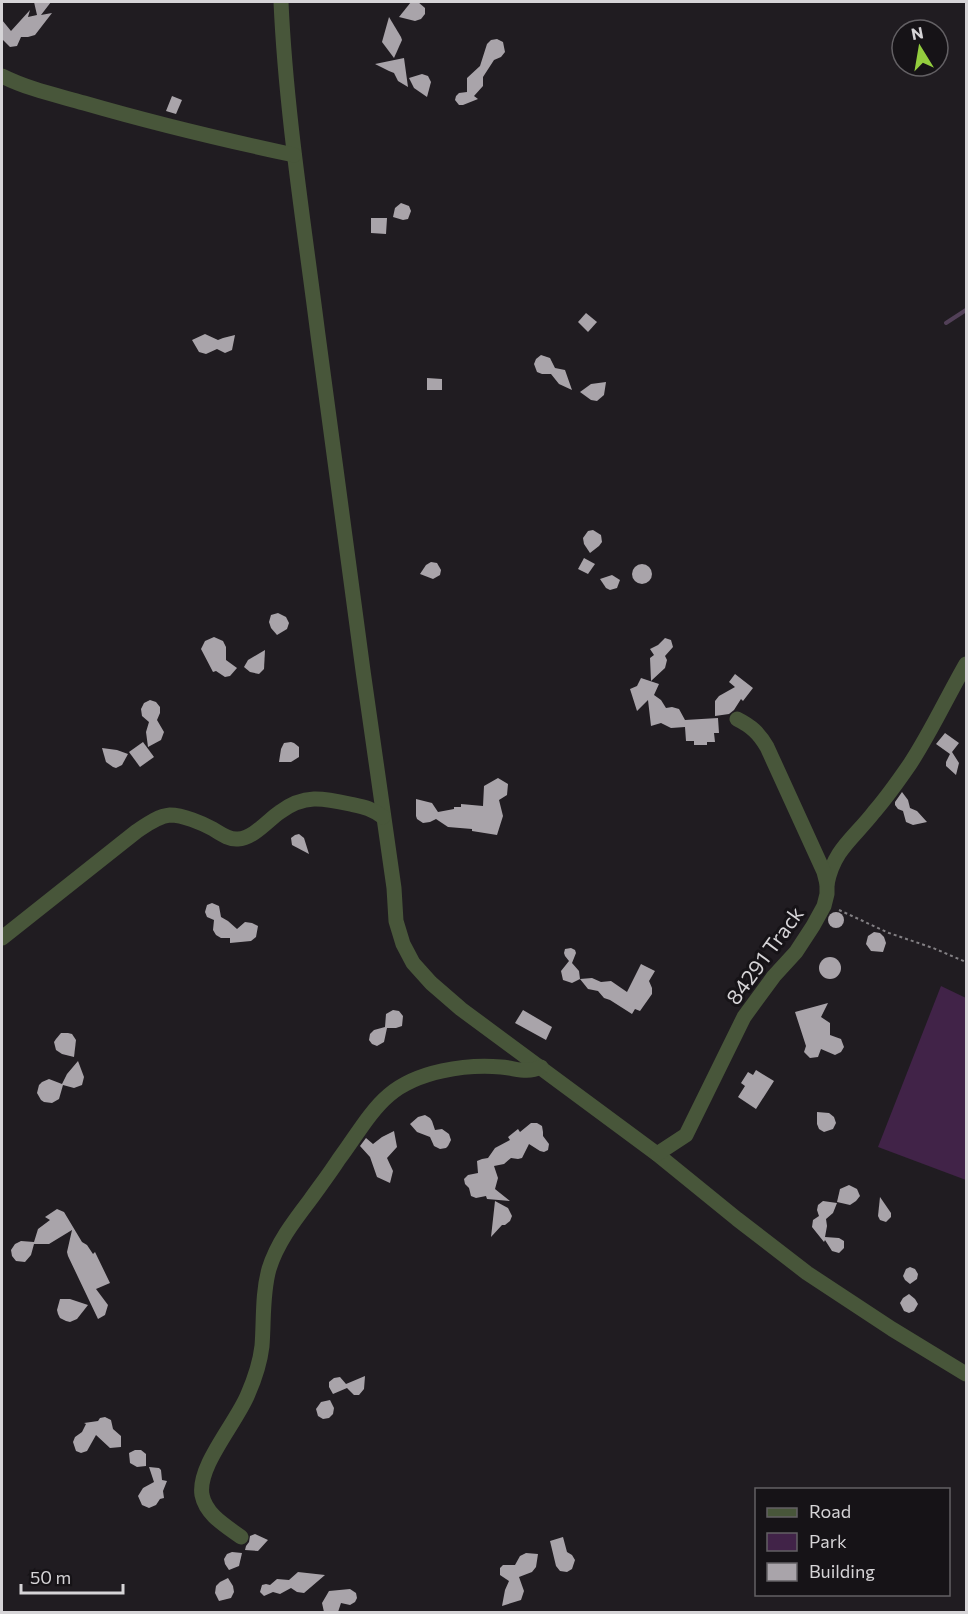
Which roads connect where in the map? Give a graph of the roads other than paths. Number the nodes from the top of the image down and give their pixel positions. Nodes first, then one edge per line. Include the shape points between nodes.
1 (281, 2) edge
2 (2, 76) edge
3 (294, 155) junction
4 (966, 664) edge
5 (737, 719) dead end
6 (384, 817) junction
7 (827, 884) junction
8 (2, 938) edge
9 (541, 1067) junction
10 (657, 1154) junction
11 (966, 1374) edge
12 (241, 1537) dead end

1 - 3 street
2 - 3 street via 113,111
3 - 6 street
4 - 7 street via 910,764 832,863
5 - 7 street via 753,728 767,747
6 - 8 street via 359,805 309,798 282,810 251,835 232,839 206,825 169,815 136,831
6 - 9 street via 396,921 413,963 461,1009
7 - 10 street, 84291 Track via 824,906 813,926 744,1017 686,1135
9 - 10 street
9 - 12 street via 533,1071 480,1065 409,1082 389,1095 370,1116 291,1226 269,1271 262,1349 248,1396 207,1465 202,1482 207,1508
10 - 11 street via 807,1273

